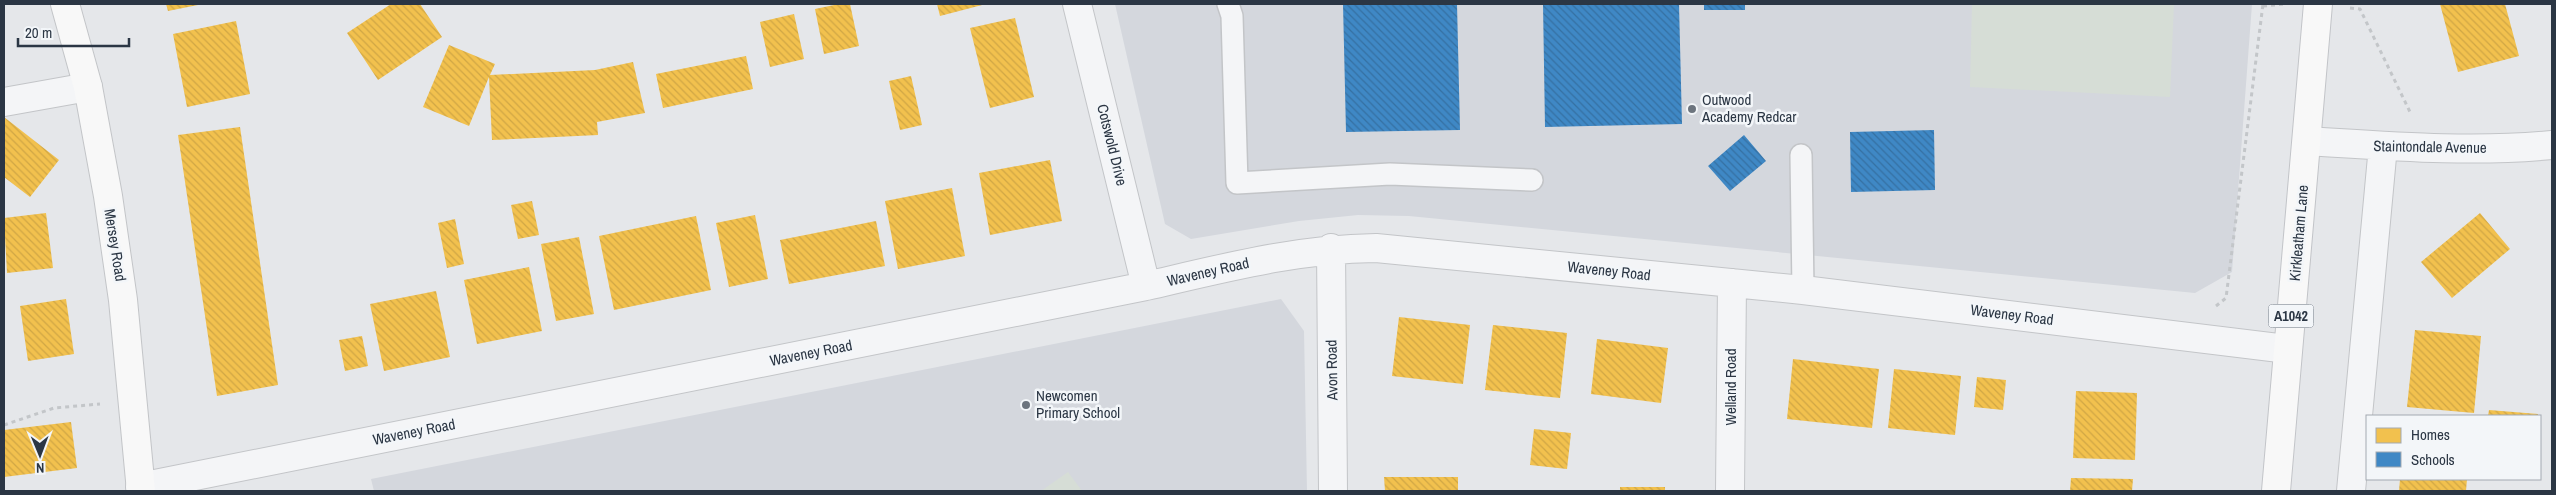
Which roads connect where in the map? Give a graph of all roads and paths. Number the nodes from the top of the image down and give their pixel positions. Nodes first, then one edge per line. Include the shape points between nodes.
1 (65, 4) edge
2 (1077, 4) edge
3 (1228, 4) edge
4 (2293, 4) edge
5 (2263, 5) edge
6 (2331, 5) edge
7 (88, 87) junction
8 (4, 102) edge
9 (2307, 141) junction
10 (2552, 145) edge
11 (2383, 146) junction
12 (2427, 147) junction
13 (1801, 155) dead end
14 (1532, 180) dead end
15 (1331, 248) junction
16 (1732, 283) junction
17 (1146, 286) junction
18 (1803, 290) junction
19 (2173, 335) junction
20 (2288, 349) junction
21 (133, 403) junction
22 (4, 426) edge
23 (141, 489) edge
24 (1334, 491) edge
25 (1730, 491) edge
26 (2276, 491) edge
27 (2351, 491) edge

1 - 7 street, Mersey Road
2 - 17 street, Cotswold Drive
3 - 14 lane via 1232,16 1237,183 1390,174
4 - 5 path
5 - 19 path via 2226,298 2210,310 2190,315
6 - 9 street, Kirkleatham Lane / A1042
6 - 12 path via 2360,10
7 - 8 street
7 - 21 street, Mersey Road via 124,300
9 - 11 street, Staintondale Avenue
9 - 20 street, Kirkleatham Lane / A1042
10 - 12 street, Staintondale Avenue via 2522,148
11 - 12 street, Staintondale Avenue
11 - 27 street
13 - 18 lane
15 - 16 street, Waveney Road via 1376,248
15 - 17 street, Waveney Road via 1258,260
15 - 24 street, Avon Road
16 - 18 street, Waveney Road
16 - 25 street, Welland Road
17 - 23 street, Waveney Road
18 - 19 street, Waveney Road
19 - 20 street, Waveney Road
20 - 26 street, Kirkleatham Lane / A1042
21 - 22 path via 54,408
21 - 23 street, Mersey Road

